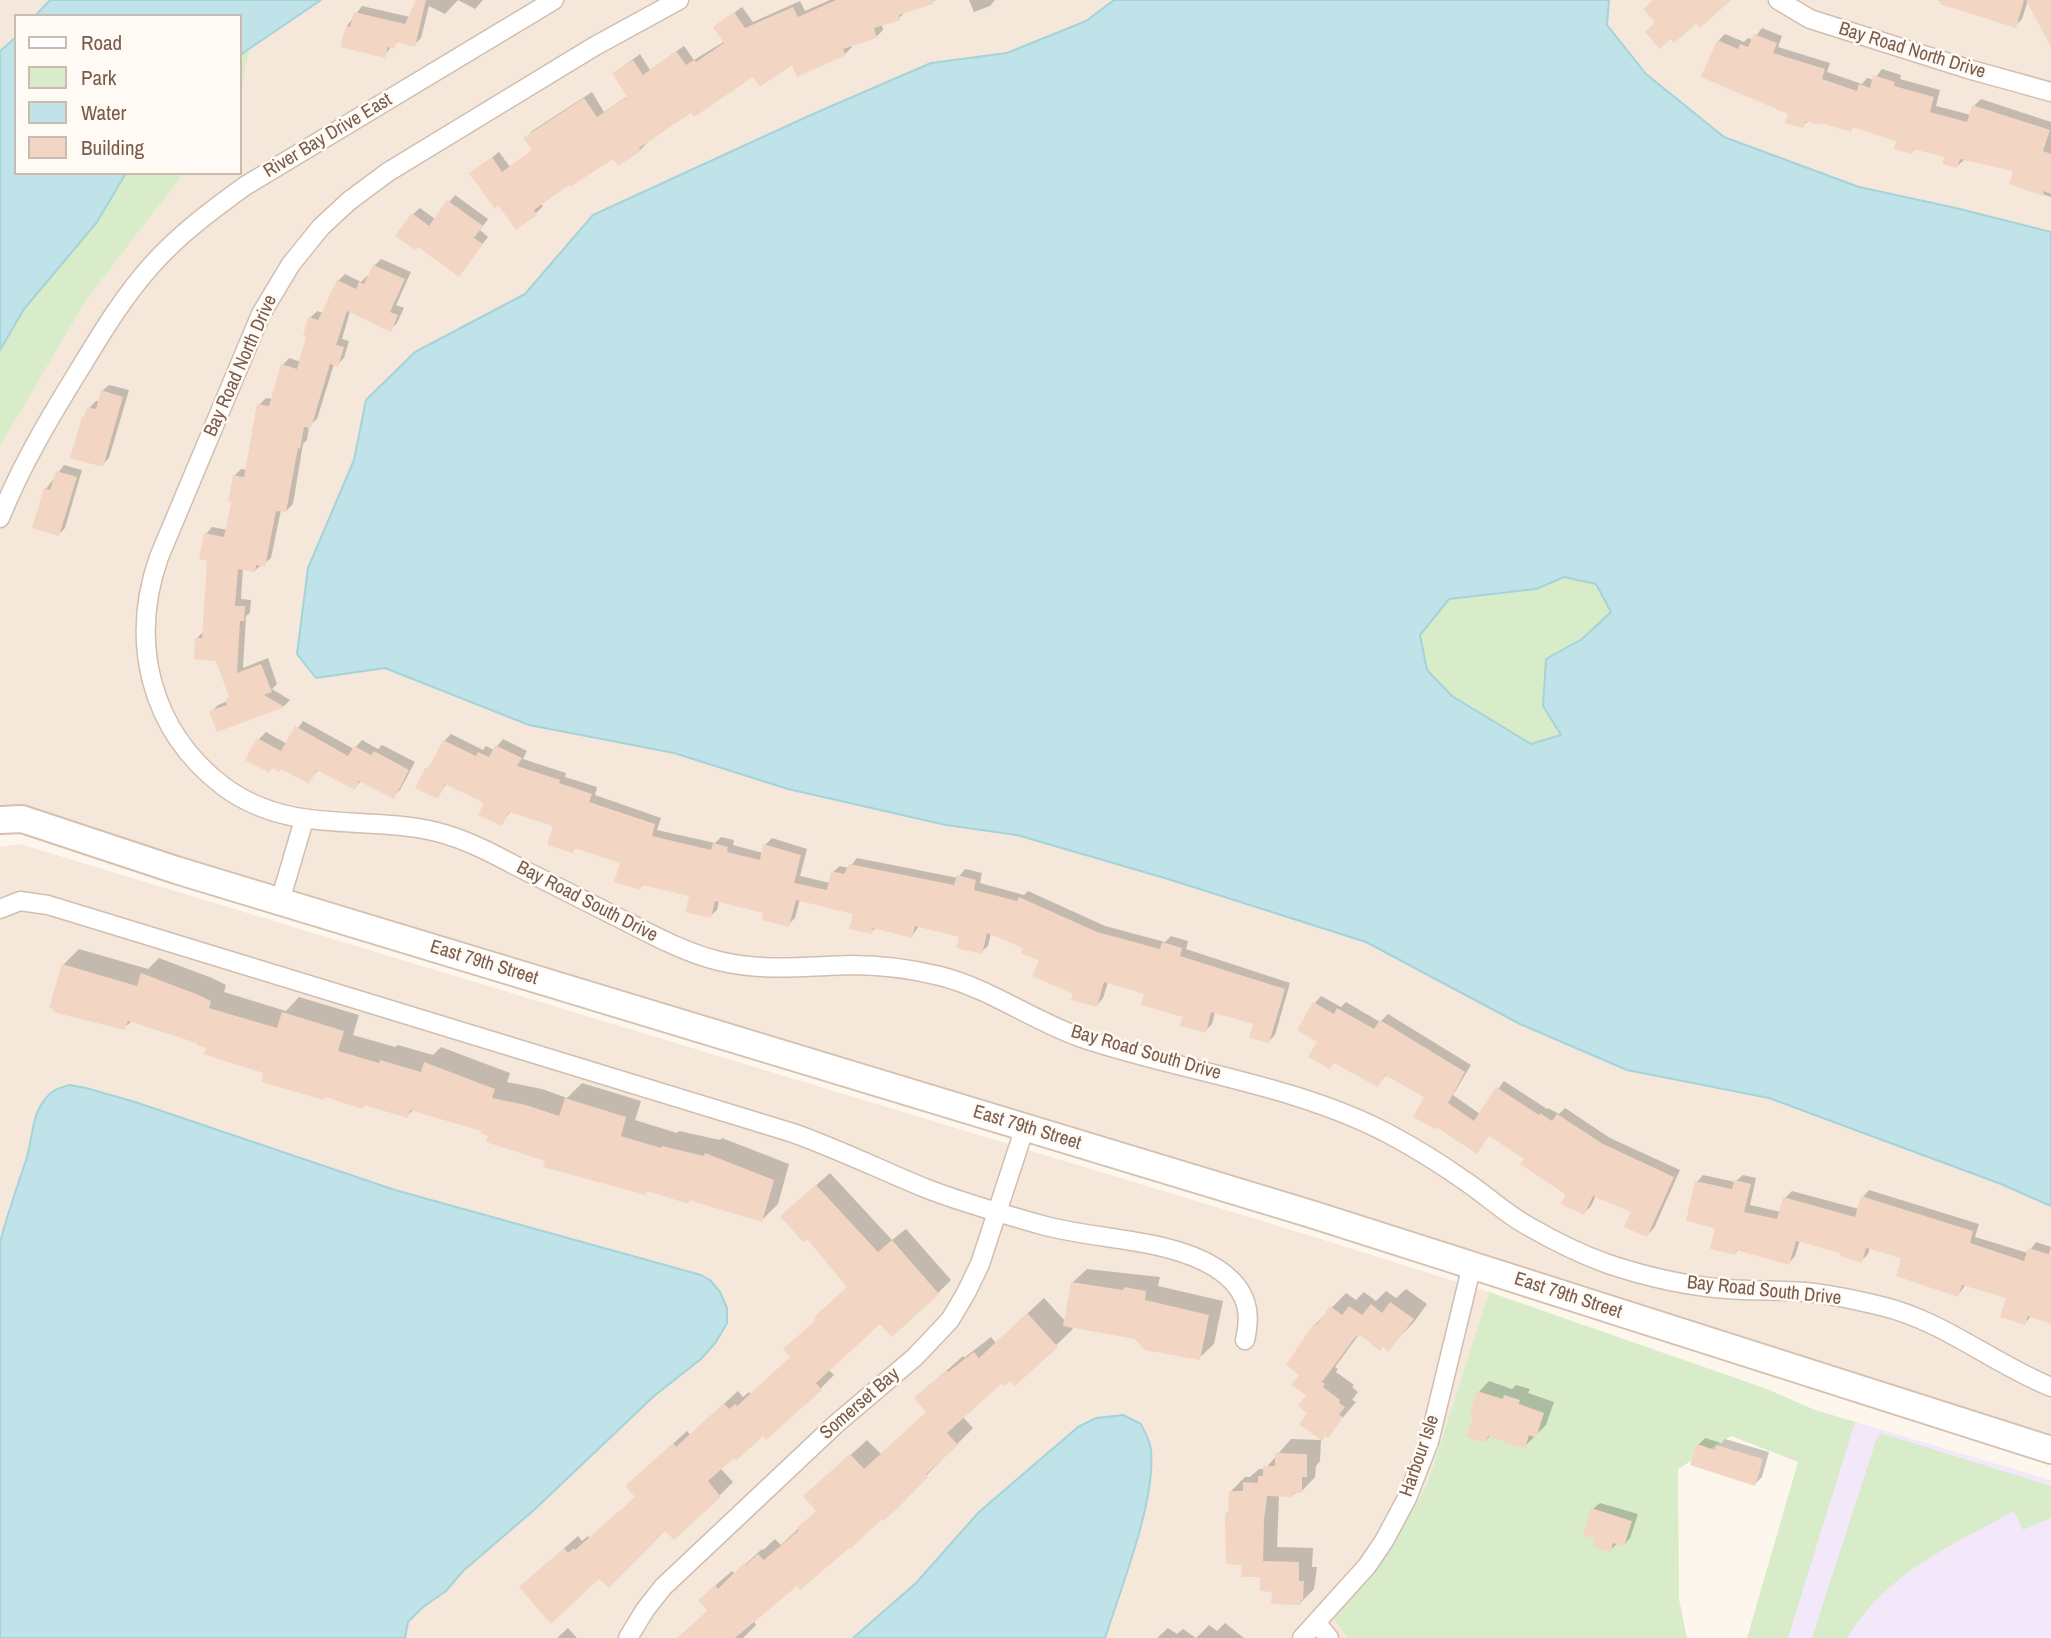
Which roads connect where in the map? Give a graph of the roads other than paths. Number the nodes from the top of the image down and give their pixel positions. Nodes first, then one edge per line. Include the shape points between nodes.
1 (554, 0) edge
2 (679, 0) edge
3 (1778, 0) edge
4 (2051, 92) edge
5 (0, 518) edge
6 (168, 720) joint
7 (0, 820) edge
8 (304, 820) junction
9 (280, 901) junction
10 (0, 909) edge
11 (1025, 1127) junction
12 (998, 1211) junction
13 (1472, 1265) junction
14 (1245, 1340) dead end
15 (2051, 1387) edge
16 (2051, 1450) edge
17 (1317, 1623) junction
18 (628, 1638) edge
19 (1302, 1638) edge
20 (1329, 1638) edge

1 - 5 street, River Bay Drive East via 245,186 167,249 100,335 35,445
2 - 6 street, Bay Road North Drive via 388,172 335,213 291,264 254,331 150,586 146,654
3 - 4 street, Bay Road North Drive via 1810,19
6 - 8 street, Bay Road South Drive via 194,760 224,786 267,809
7 - 9 street, East 79th Street via 22,819
8 - 9 street
8 - 15 street, Bay Road South Drive via 383,823 450,836 667,943 722,962 770,969 888,966 965,984 1078,1037 1281,1092 1374,1127 1460,1177 1523,1224 1602,1262 1668,1281 1806,1292 1882,1306 1940,1327
9 - 11 street, East 79th Street
10 - 12 street via 20,901 61,909 793,1133 926,1188
11 - 12 street, Somerset Bay
11 - 13 street, East 79th Street
12 - 14 street via 1045,1226 1161,1248 1213,1266 1230,1278 1243,1297 1250,1320
12 - 18 street, Somerset Bay via 975,1275 943,1328 663,1587
13 - 16 street, East 79th Street
13 - 17 street, Harbour Isle via 1416,1479 1373,1558
17 - 19 street, Harbour Isle
17 - 20 street

